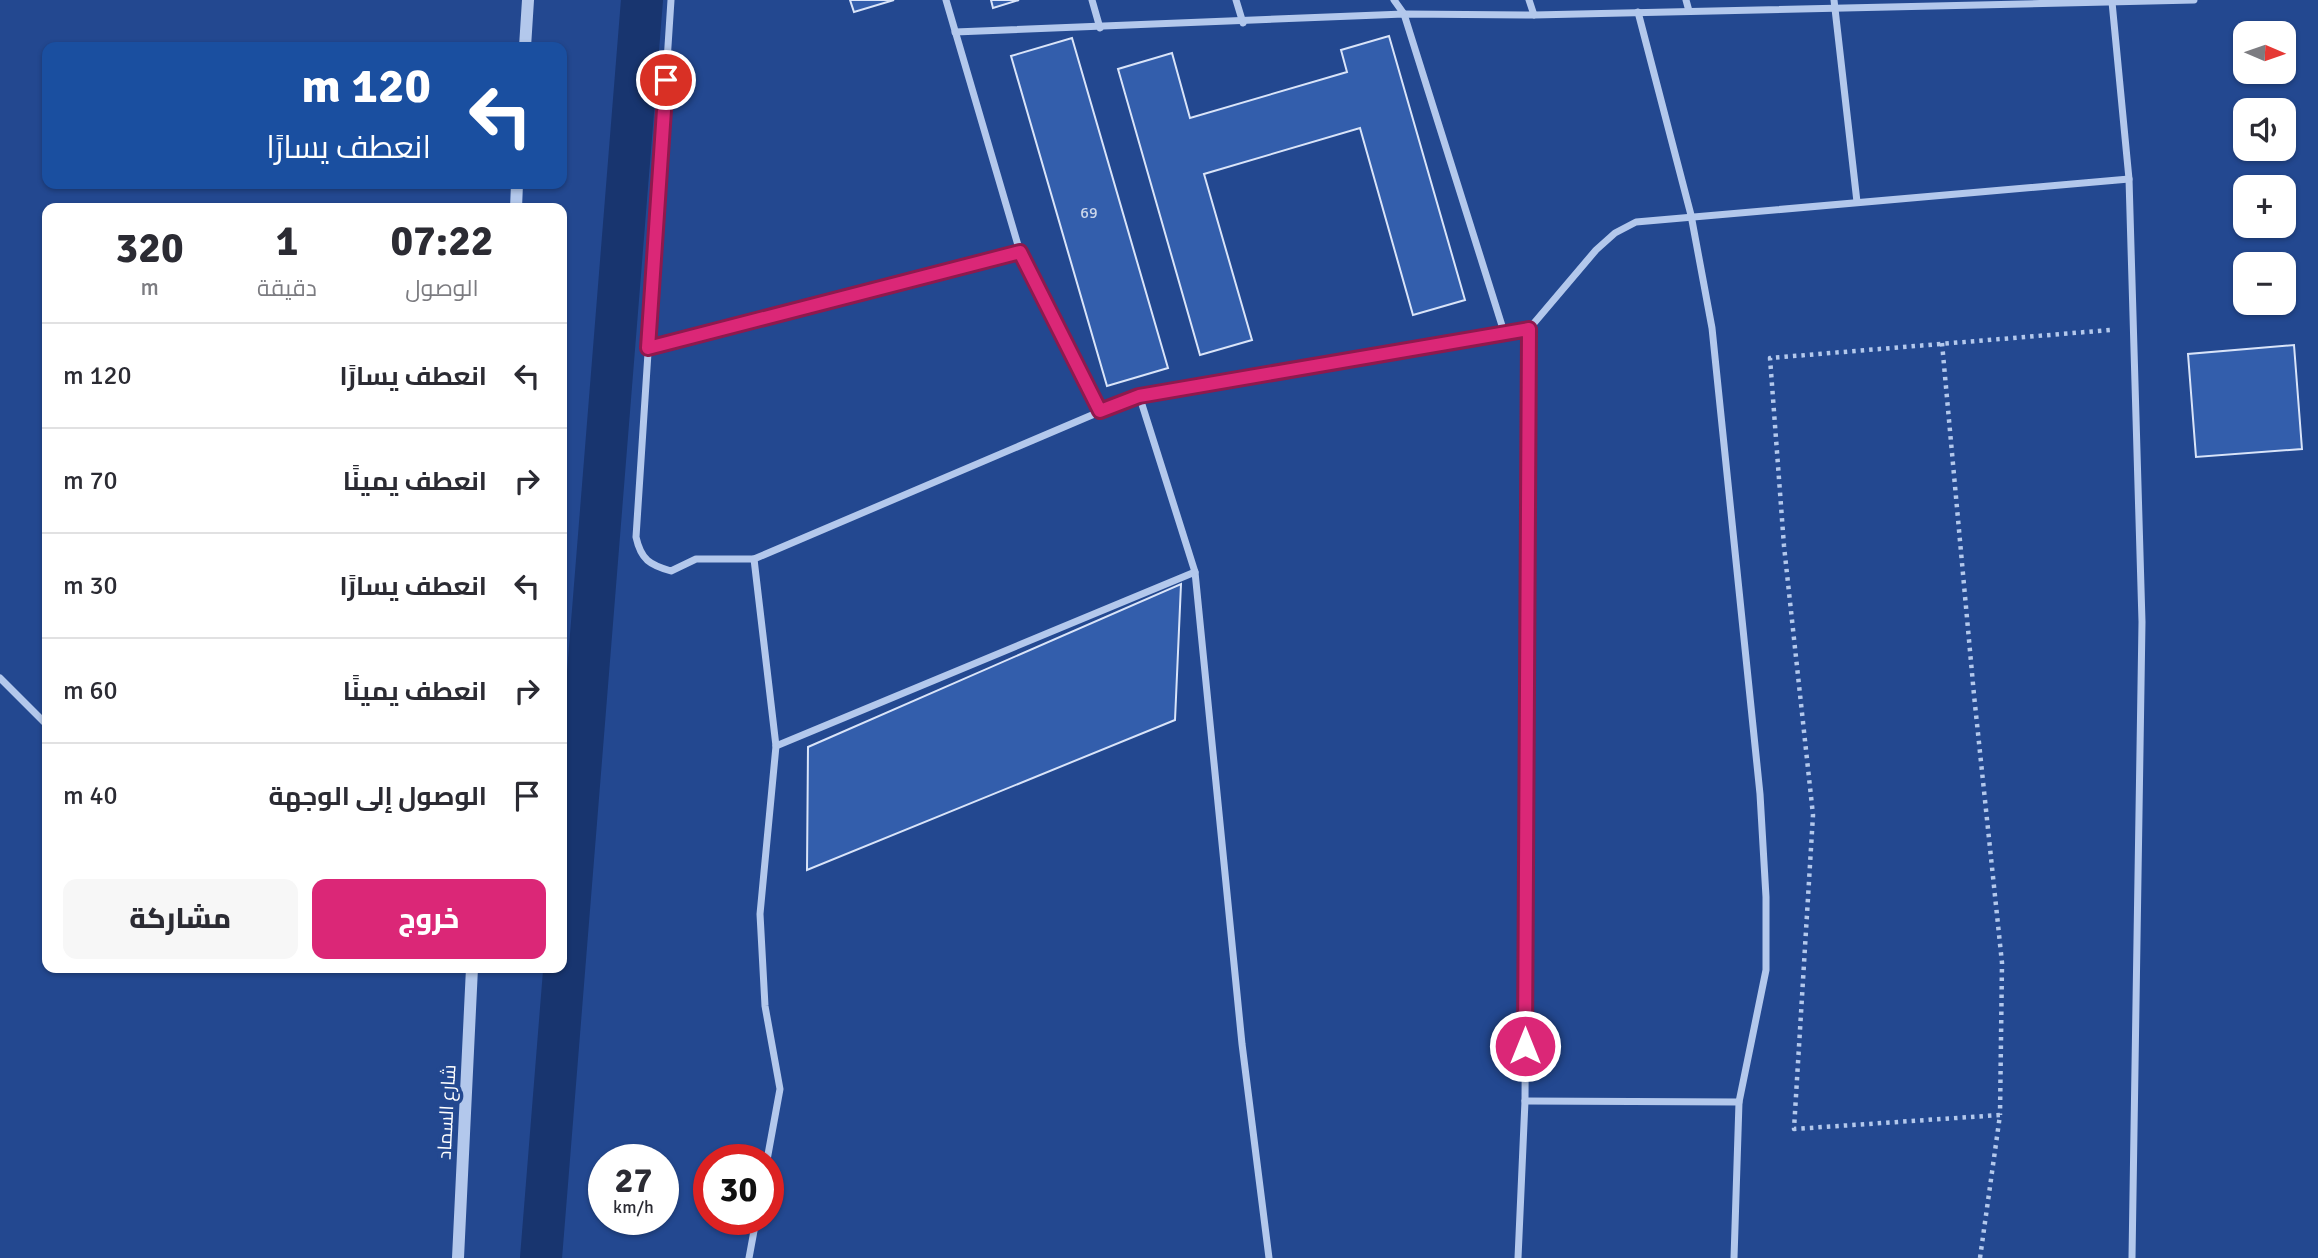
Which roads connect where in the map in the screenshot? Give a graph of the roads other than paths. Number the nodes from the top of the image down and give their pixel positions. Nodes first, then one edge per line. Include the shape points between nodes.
1 (528, 0) edge
2 (671, 0) edge
3 (946, 0) edge
4 (1092, 0) edge
5 (1236, 0) edge
6 (1394, 0) edge
7 (1529, 0) edge
8 (1686, 0) edge
9 (2194, 0) edge
10 (2144, 1) edge
11 (1996, 2) edge
12 (2112, 2) junction
13 (1835, 4) edge
14 (1689, 10) junction
15 (1638, 12) junction
16 (1404, 14) junction
17 (1534, 15) junction
18 (1242, 23) junction
19 (1100, 28) junction
20 (955, 32) junction
21 (525, 42) edge
22 (2129, 179) junction
23 (1857, 202) junction
24 (1691, 215) junction
25 (1020, 252) junction
26 (1529, 329) junction
27 (1504, 332) junction
28 (648, 348) junction
29 (1139, 396) junction
30 (1100, 411) junction
31 (754, 559) junction
32 (1195, 572) junction
33 (0, 678) edge
34 (42, 719) edge
35 (776, 746) junction
36 (472, 973) edge
37 (1525, 1101) junction
38 (1740, 1102) junction
39 (770, 1144) edge
40 (753, 1235) edge
41 (458, 1258) edge
42 (749, 1258) edge
43 (1269, 1258) edge
44 (1518, 1258) edge
45 (1734, 1258) edge
46 (2132, 1258) edge

1 - 21 street
2 - 28 street
3 - 20 street
4 - 19 street
5 - 18 street
6 - 16 street
7 - 17 street
8 - 14 street
9 - 10 street
10 - 12 street
11 - 12 street
11 - 13 street
12 - 22 street
13 - 14 street
13 - 23 street
14 - 15 street
15 - 17 street
15 - 24 street
16 - 17 street
16 - 18 street
16 - 27 street
18 - 19 street
19 - 20 street
20 - 25 street
22 - 23 street
22 - 46 street via 2142,622
23 - 24 street
24 - 26 street via 1636,222 1615,233
24 - 38 street via 1712,328 1760,794 1766,897 1766,970
25 - 28 street
25 - 30 street
26 - 27 street
26 - 37 street
27 - 29 street
28 - 31 street via 636,537 639,550 651,565 671,571 696,559
29 - 30 street
29 - 32 street
30 - 31 street
31 - 35 street
32 - 35 street
32 - 43 street via 1242,1044
33 - 34 street
35 - 39 street via 760,914 765,1006 780,1088
36 - 41 street, شارع السماد
37 - 38 street
37 - 44 street
38 - 45 street
40 - 42 street

